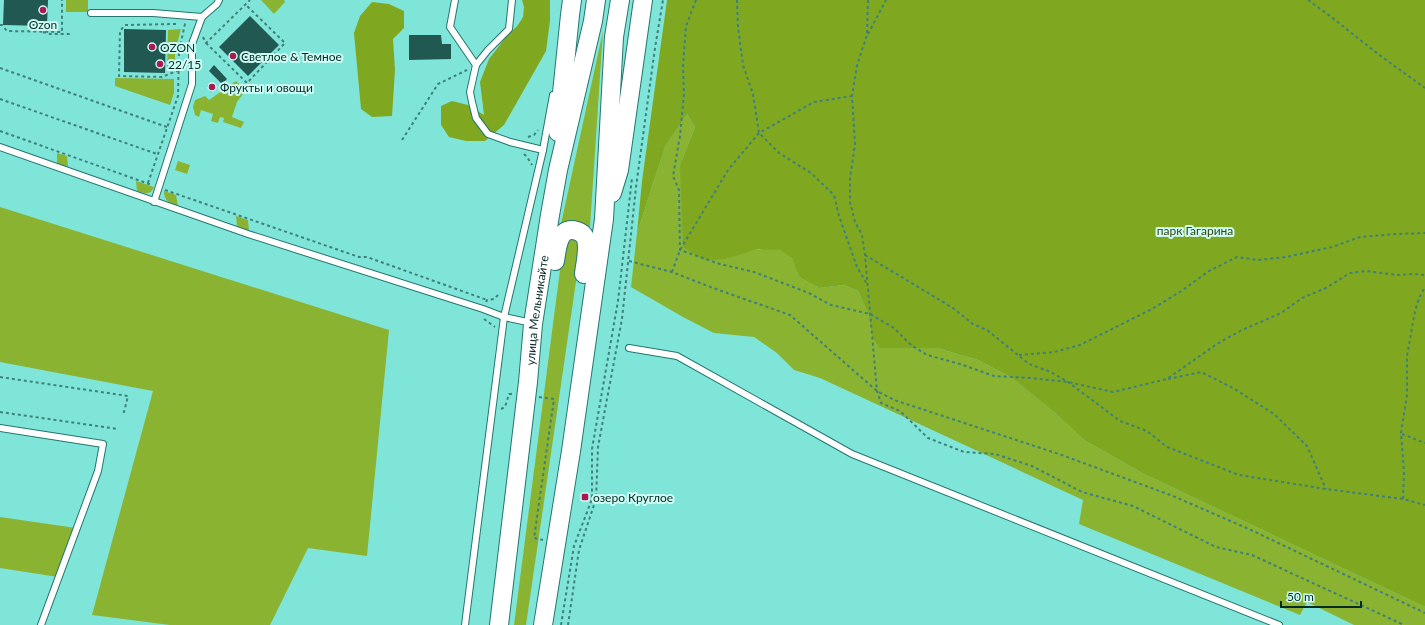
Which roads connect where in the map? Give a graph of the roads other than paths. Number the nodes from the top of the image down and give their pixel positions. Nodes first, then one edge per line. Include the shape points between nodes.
1 (219, 0) edge
2 (454, 0) edge
3 (512, 0) edge
4 (596, 0) edge
5 (620, 0) edge
6 (643, 0) edge
7 (571, 7) edge
8 (91, 13) dead end
9 (202, 17) junction
10 (476, 65) junction
11 (557, 75) dead end
12 (554, 90) dead end
13 (0, 148) edge
14 (544, 150) junction
15 (558, 170) junction
16 (154, 202) junction
17 (604, 219) junction
18 (504, 317) junction
19 (533, 324) junction
20 (587, 340) junction
21 (629, 348) dead end
22 (528, 382) junction
23 (0, 428) edge
24 (41, 625) edge
25 (465, 625) edge
26 (499, 625) edge
27 (543, 625) edge
28 (1279, 625) edge

1 - 9 lane
2 - 10 lane via 450,26
3 - 10 lane via 509,29
4 - 15 main road, улица Мельникайте
5 - 17 main road via 614,37
6 - 17 main road via 619,170
7 - 11 lane
7 - 15 main road via 558,123
8 - 9 lane via 153,13
9 - 16 lane via 192,44 192,84
10 - 14 lane via 470,92 476,118 488,134
12 - 14 lane
13 - 16 lane
14 - 18 lane
15 - 19 main road, улица Мельникайте
16 - 18 lane
17 - 20 main road
18 - 19 lane
18 - 25 lane
19 - 22 main road, улица Мельникайте
20 - 22 main road via 581,314 586,240 579,232 569,230 559,238 542,339
20 - 27 main road
21 - 28 lane via 678,356 852,454
22 - 26 main road, улица Мельникайте
23 - 24 lane via 103,444 98,471

